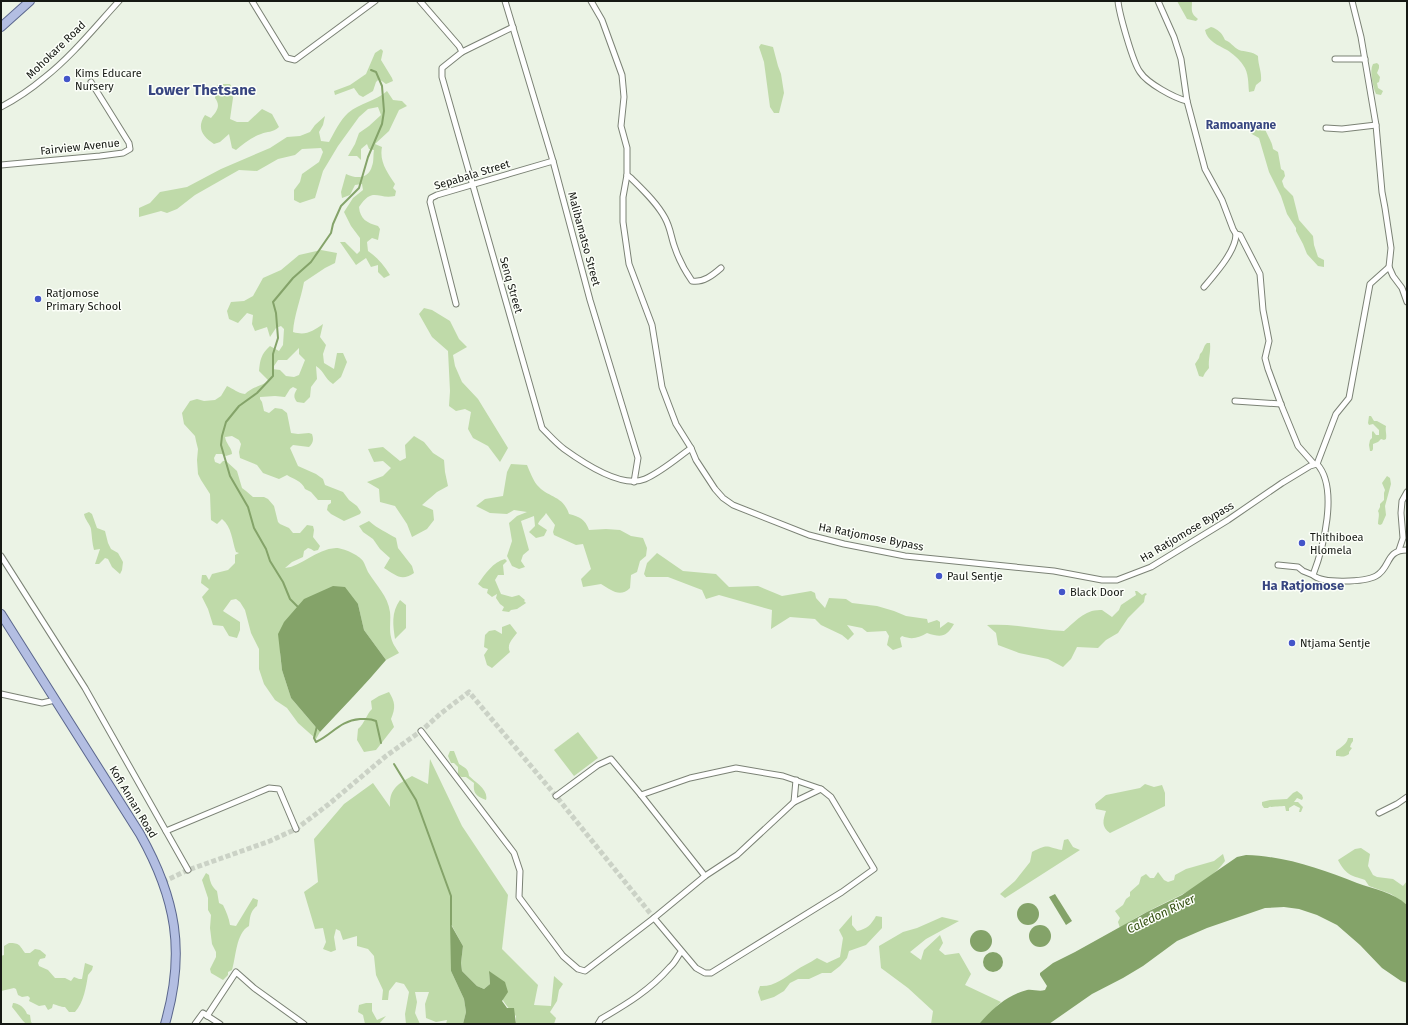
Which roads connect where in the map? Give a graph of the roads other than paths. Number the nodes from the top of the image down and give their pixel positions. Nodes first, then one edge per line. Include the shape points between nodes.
1 (30, 1) edge
2 (119, 1) edge
3 (252, 1) edge
4 (375, 1) edge
5 (420, 1) edge
6 (505, 1) edge
7 (591, 1) edge
8 (1118, 1) edge
9 (1158, 1) edge
10 (1352, 1) edge
11 (1, 27) edge
12 (513, 27) junction
13 (462, 52) junction
14 (1365, 58) junction
15 (1335, 59) dead end
16 (91, 82) dead end
17 (1186, 101) junction
18 (1, 107) edge
19 (1376, 126) junction
20 (1326, 128) dead end
21 (553, 161) junction
22 (1, 166) edge
23 (627, 175) junction
24 (472, 184) junction
25 (1236, 234) junction
26 (1390, 267) junction
27 (721, 268) dead end
28 (1204, 287) dead end
29 (1407, 302) edge
30 (456, 304) dead end
31 (1236, 401) dead end
32 (1281, 404) junction
33 (691, 448) junction
34 (1316, 464) junction
35 (634, 482) junction
36 (1407, 492) edge
37 (1399, 550) junction
38 (1407, 550) edge
39 (1, 556) edge
40 (1278, 565) dead end
41 (1313, 575) junction
42 (1, 614) edge
43 (1, 694) edge
44 (54, 700) junction
45 (421, 731) dead end
46 (796, 780) junction
47 (821, 789) junction
48 (641, 795) junction
49 (556, 796) dead end
50 (1407, 797) edge
51 (794, 802) junction
52 (1379, 813) dead end
53 (296, 829) dead end
54 (166, 831) junction
55 (188, 870) dead end
56 (705, 876) junction
57 (654, 918) junction
58 (681, 952) junction
59 (207, 1016) junction
60 (165, 1024) edge
61 (195, 1024) edge
62 (220, 1024) edge
63 (304, 1024) edge
64 (598, 1024) edge

1 - 11 main road
2 - 18 street, Mohokare Road via 45,78
3 - 4 street via 287,58 295,60
5 - 13 street
6 - 12 street, Malibamatso Street
7 - 23 street, Ha Ratjomose Bypass via 602,20 622,75 624,97 621,126 627,148
8 - 17 street via 1139,71 1157,86
9 - 17 street via 1181,59
10 - 14 street
12 - 13 street
12 - 21 street, Malibamatso Street
13 - 24 street, Senq Street via 442,68 442,77
14 - 15 street
14 - 19 street
16 - 22 street, Fairview Avenue via 129,143 130,149 123,153
17 - 25 street via 1205,168
19 - 20 street
19 - 26 street via 1382,192 1391,248
21 - 24 street, Sepabala Street
21 - 35 street, Malibamatso Street via 590,300 638,458
23 - 27 street via 649,196 664,217 674,247 692,281 698,282
23 - 33 street, Ha Ratjomose Bypass via 623,197 623,222 629,264 652,325 662,388 676,424
24 - 30 street, Sepabala Street via 437,195 430,202
24 - 35 street, Senq Street via 542,428 564,448 589,465 620,479
25 - 28 street via 1236,241 1223,264
25 - 32 street via 1240,235 1260,274 1263,310 1270,341 1266,358
26 - 29 street
26 - 34 street via 1370,284 1349,398 1336,414
31 - 32 street
32 - 34 street via 1298,446
33 - 34 street, Ha Ratjomose Bypass via 711,484 723,498 733,505 809,535 905,556 1054,572 1102,580 1118,580 1151,567
33 - 35 street via 645,479
34 - 41 street via 1325,481 1328,508 1325,538
36 - 37 street via 1402,502 1404,538
37 - 38 street
37 - 41 street via 1377,576 1363,580 1322,579
39 - 54 street via 85,688
40 - 41 street via 1298,567
42 - 44 main road, Kofi Annan Road
43 - 44 street via 42,704
44 - 60 main road, Kofi Annan Road via 140,834 163,882 172,914 176,954 174,985
45 - 57 street via 514,853 520,871 519,897 563,956 578,969 585,971 597,963
46 - 47 street
46 - 48 street via 736,768 690,778
46 - 51 street
47 - 51 street
47 - 58 street via 831,797 874,869 842,892 711,973 705,974 696,968
48 - 49 street via 611,759 598,764
48 - 56 street
50 - 52 street
51 - 56 street via 737,855
53 - 54 street via 279,789 269,788
54 - 55 street
56 - 57 street
57 - 58 street
58 - 64 street via 672,966 653,984 639,996 601,1019
59 - 61 street via 203,1013
59 - 62 street
59 - 63 street via 236,972

